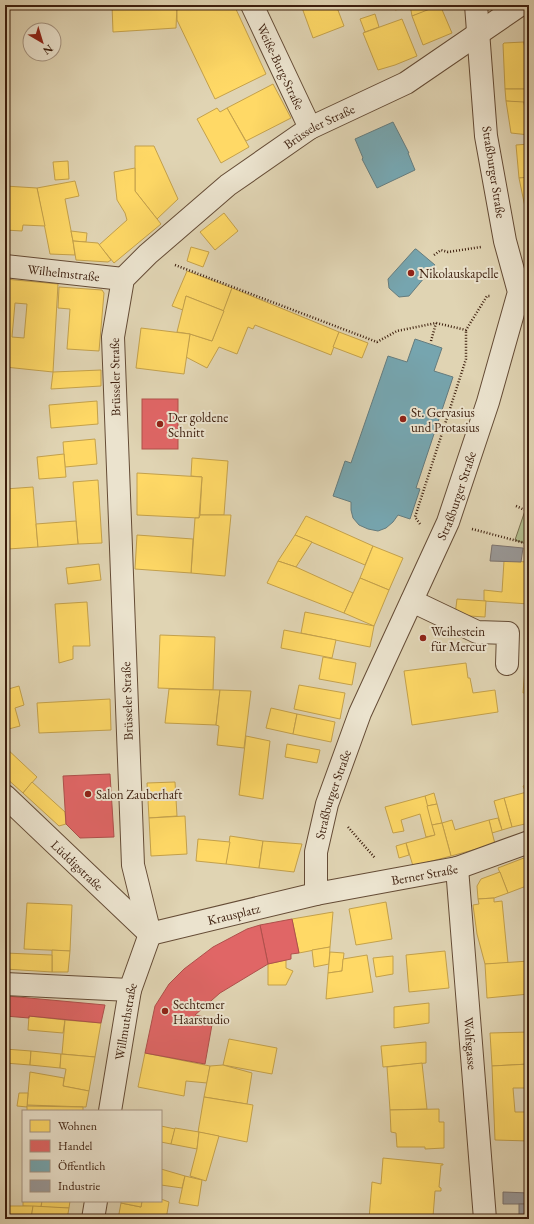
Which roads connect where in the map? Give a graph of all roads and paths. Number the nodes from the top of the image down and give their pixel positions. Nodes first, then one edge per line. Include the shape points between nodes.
1 (252, 5) edge
2 (476, 5) edge
3 (520, 5) edge
4 (479, 34) junction
5 (310, 128) junction
6 (477, 248) dead end
7 (148, 254) junction
8 (434, 256) dead end
9 (5, 266) edge
10 (123, 279) junction
11 (524, 294) edge
12 (436, 323) junction
13 (466, 330) junction
14 (431, 341) dead end
15 (516, 506) dead end
16 (529, 512) edge
17 (448, 522) junction
18 (529, 544) edge
19 (437, 546) junction
20 (412, 601) junction
21 (508, 664) dead end
22 (5, 796) edge
23 (327, 804) junction
24 (529, 842) edge
25 (457, 868) junction
26 (396, 880) junction
27 (316, 894) junction
28 (150, 934) junction
29 (5, 984) edge
30 (130, 990) junction
31 (110, 1110) edge
32 (96, 1202) edge
33 (93, 1219) edge
34 (485, 1219) edge

1 - 5 street, Weiße-Burg-Straße
2 - 4 street, Straßburger Straße
3 - 4 street, Brüsseler Straße
4 - 5 street, Brüsseler Straße via 406,83
4 - 11 street, Straßburger Straße via 486,136 505,241
5 - 7 street, Brüsseler Straße via 228,185
6 - 8 path via 448,252 441,250
7 - 10 street, Brüsseler Straße
7 - 12 path via 377,342 397,331
9 - 10 street, Wilhelmstraße
10 - 28 street, Brüsseler Straße via 113,337 133,865
11 - 13 path via 487,296
11 - 17 street, Straßburger Straße
12 - 13 path
12 - 14 path
13 - 19 path via 466,359 415,517
15 - 16 path
17 - 18 path
17 - 19 street, Straßburger Straße
19 - 20 street, Straßburger Straße
20 - 21 street via 477,632 508,633
20 - 23 street, Straßburger Straße via 360,713
22 - 28 street, Lüddigstraße
23 - 26 path
23 - 27 street, Straßburger Straße via 316,852
24 - 25 street, Berner Straße
25 - 26 street, Berner Straße
25 - 34 street, Wolfsgasse
26 - 27 street, Berner Straße
27 - 28 street, Krausplatz
28 - 30 street, Willmuthstraße
29 - 30 street
30 - 31 street, Willmuthstraße
32 - 33 street

